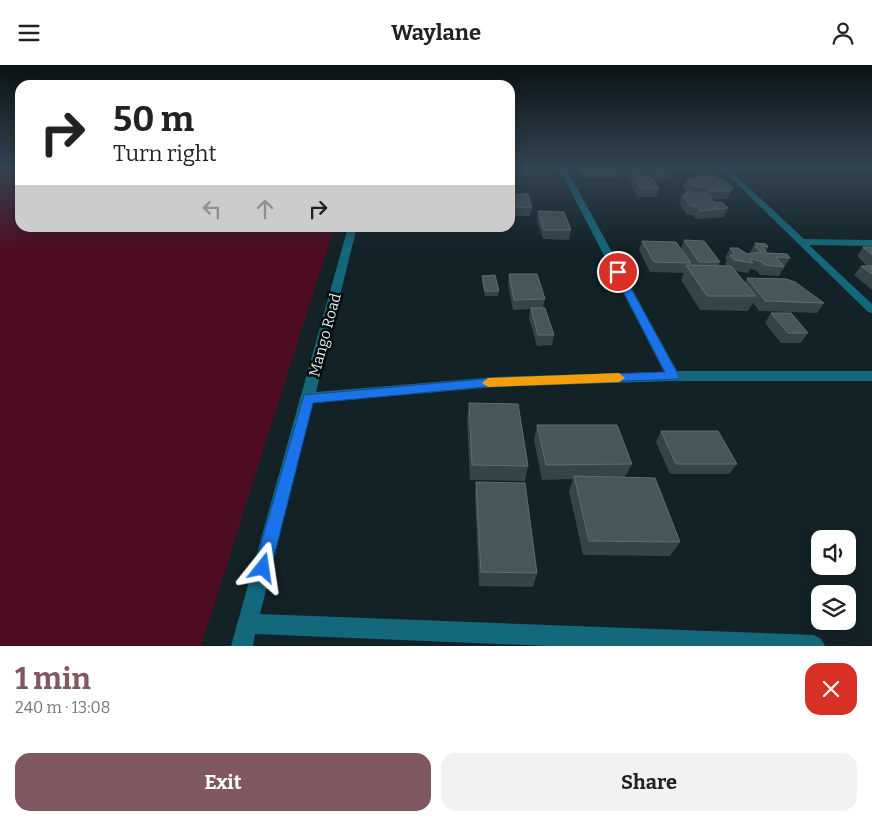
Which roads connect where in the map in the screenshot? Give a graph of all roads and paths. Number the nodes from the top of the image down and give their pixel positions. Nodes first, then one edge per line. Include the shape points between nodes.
1 (577, 195) edge
2 (753, 195) edge
3 (352, 232) edge
4 (803, 242) junction
5 (872, 243) edge
6 (872, 310) edge
7 (674, 376) junction
8 (872, 376) edge
9 (308, 399) junction
10 (248, 624) junction
11 (242, 646) edge
12 (814, 646) edge

1 - 7 street
2 - 4 street
3 - 9 street, Mango Road
4 - 5 street
4 - 6 street
7 - 8 street
7 - 9 street via 495,382
9 - 10 street, Mango Road
10 - 11 street, Mango Road
10 - 12 street

